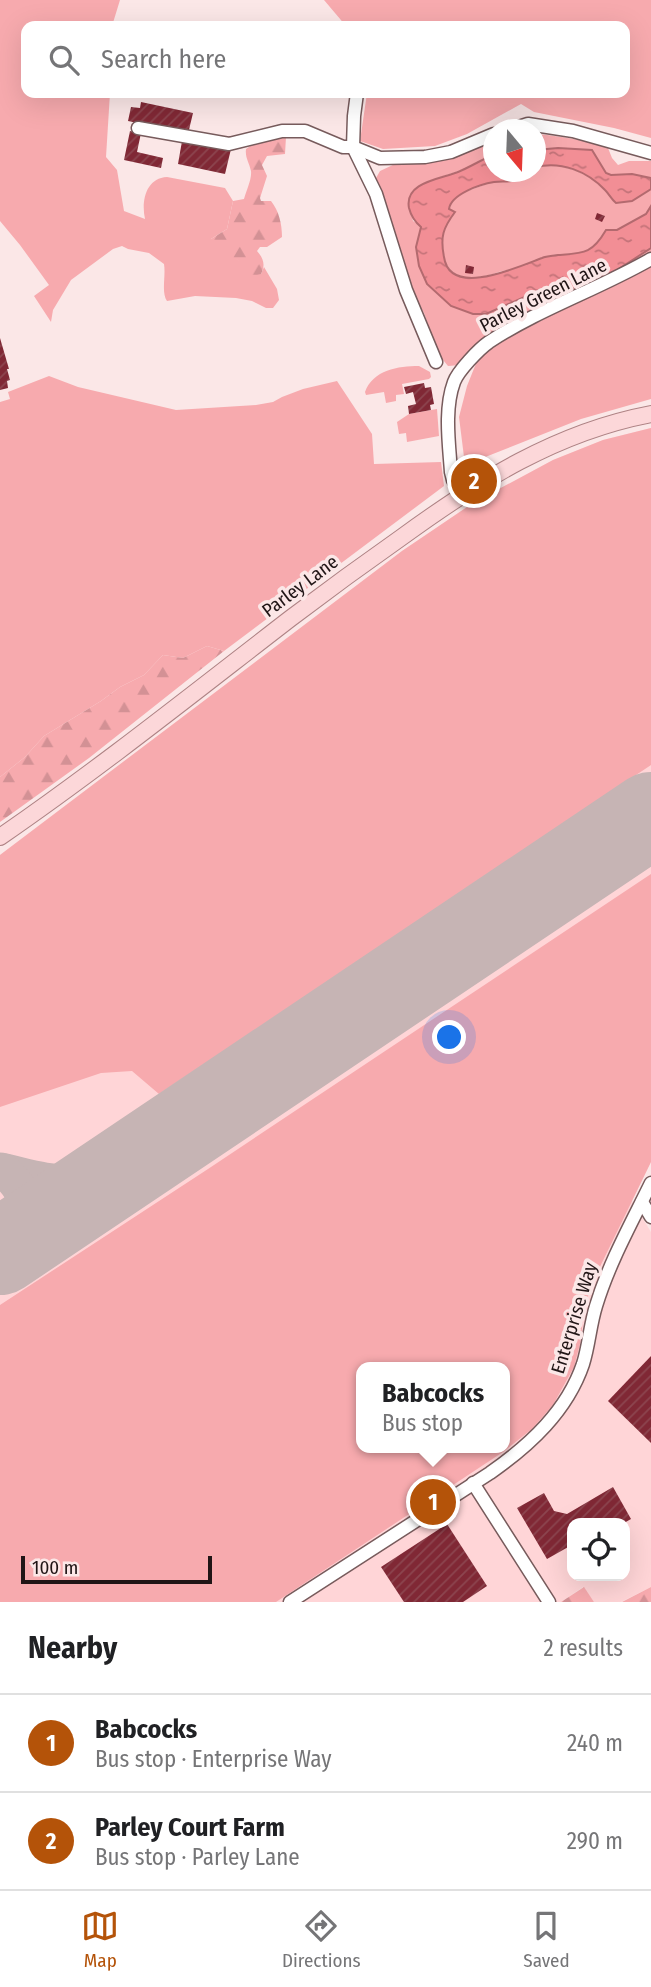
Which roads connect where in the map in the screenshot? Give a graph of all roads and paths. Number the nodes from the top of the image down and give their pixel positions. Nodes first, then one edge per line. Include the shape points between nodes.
1 (357, 98) edge
2 (546, 127) edge
3 (138, 128) dead end
4 (483, 139) edge
5 (353, 147) junction
6 (651, 153) edge
7 (651, 259) edge
8 (436, 362) dead end
9 (651, 414) edge
10 (461, 495) junction
11 (0, 838) edge
12 (651, 1184) edge
13 (642, 1202) junction
14 (651, 1217) edge
15 (473, 1483) junction
16 (548, 1601) edge
17 (290, 1602) edge

1 - 5 street
2 - 6 street
3 - 5 street via 229,144 282,131 305,131
4 - 5 street via 425,157 380,158
5 - 8 street via 376,194 406,290
7 - 10 street, Parley Green Lane via 486,344 457,374 448,423 453,480
9 - 10 main road, Parley Lane via 544,448
10 - 11 main road, Parley Lane
12 - 13 street, Enterprise Way
13 - 14 street
13 - 15 street, Enterprise Way via 613,1258 583,1363 566,1400 518,1453
15 - 16 street
15 - 17 street, Enterprise Way

